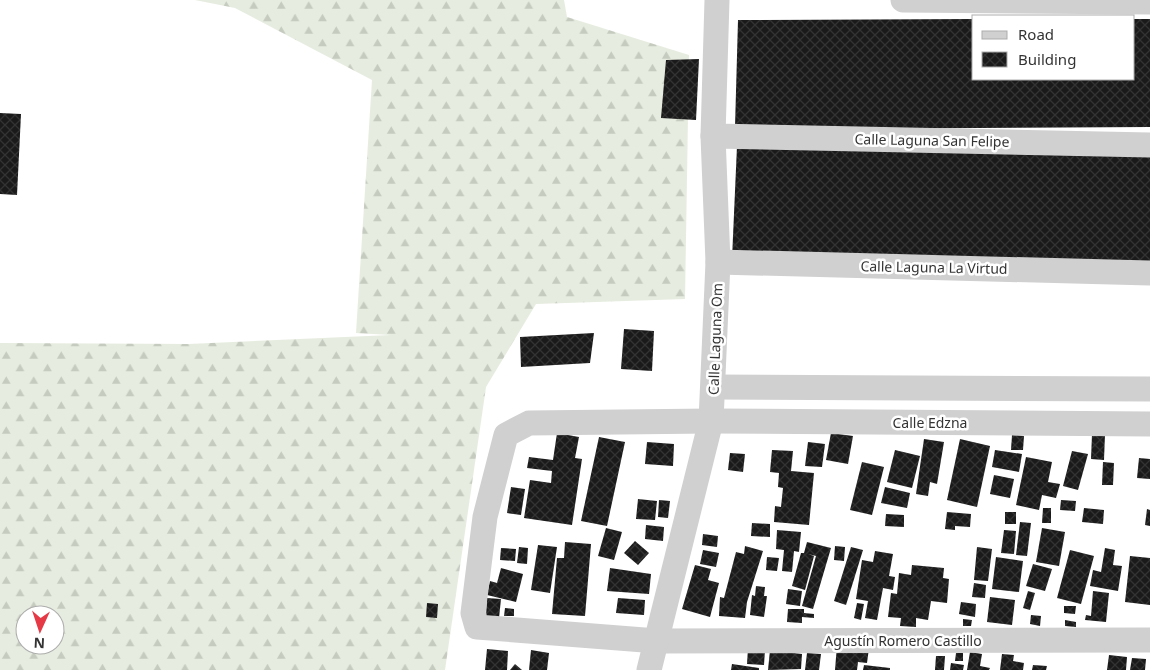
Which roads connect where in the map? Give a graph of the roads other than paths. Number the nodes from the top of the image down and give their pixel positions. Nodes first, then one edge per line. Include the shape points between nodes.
1 (716, 0) edge
2 (903, 0) edge
3 (1150, 2) edge
4 (713, 136) junction
5 (1150, 144) edge
6 (718, 262) junction
7 (1150, 273) edge
8 (714, 386) junction
9 (1150, 388) edge
10 (711, 421) junction
11 (1150, 424) edge
12 (477, 627) joint
13 (1150, 640) edge
14 (657, 641) junction
15 (649, 670) edge

1 - 4 street, Calle Laguna Om
2 - 3 street
4 - 5 street, Calle Laguna San Felipe
4 - 6 street, Calle Laguna Om
6 - 7 street, Calle Laguna La Virtud
6 - 8 street, Calle Laguna Om
8 - 9 street
8 - 10 street, Calle Laguna Om
10 - 11 street, Calle Edzna
10 - 12 street, Calle Edzna via 530,423 506,435 485,517 473,613
10 - 14 street, Calle Laguna Om
12 - 14 street, Agustín Romero Castillo
13 - 14 street, Agustín Romero Castillo
14 - 15 street, Calle Laguna Om

